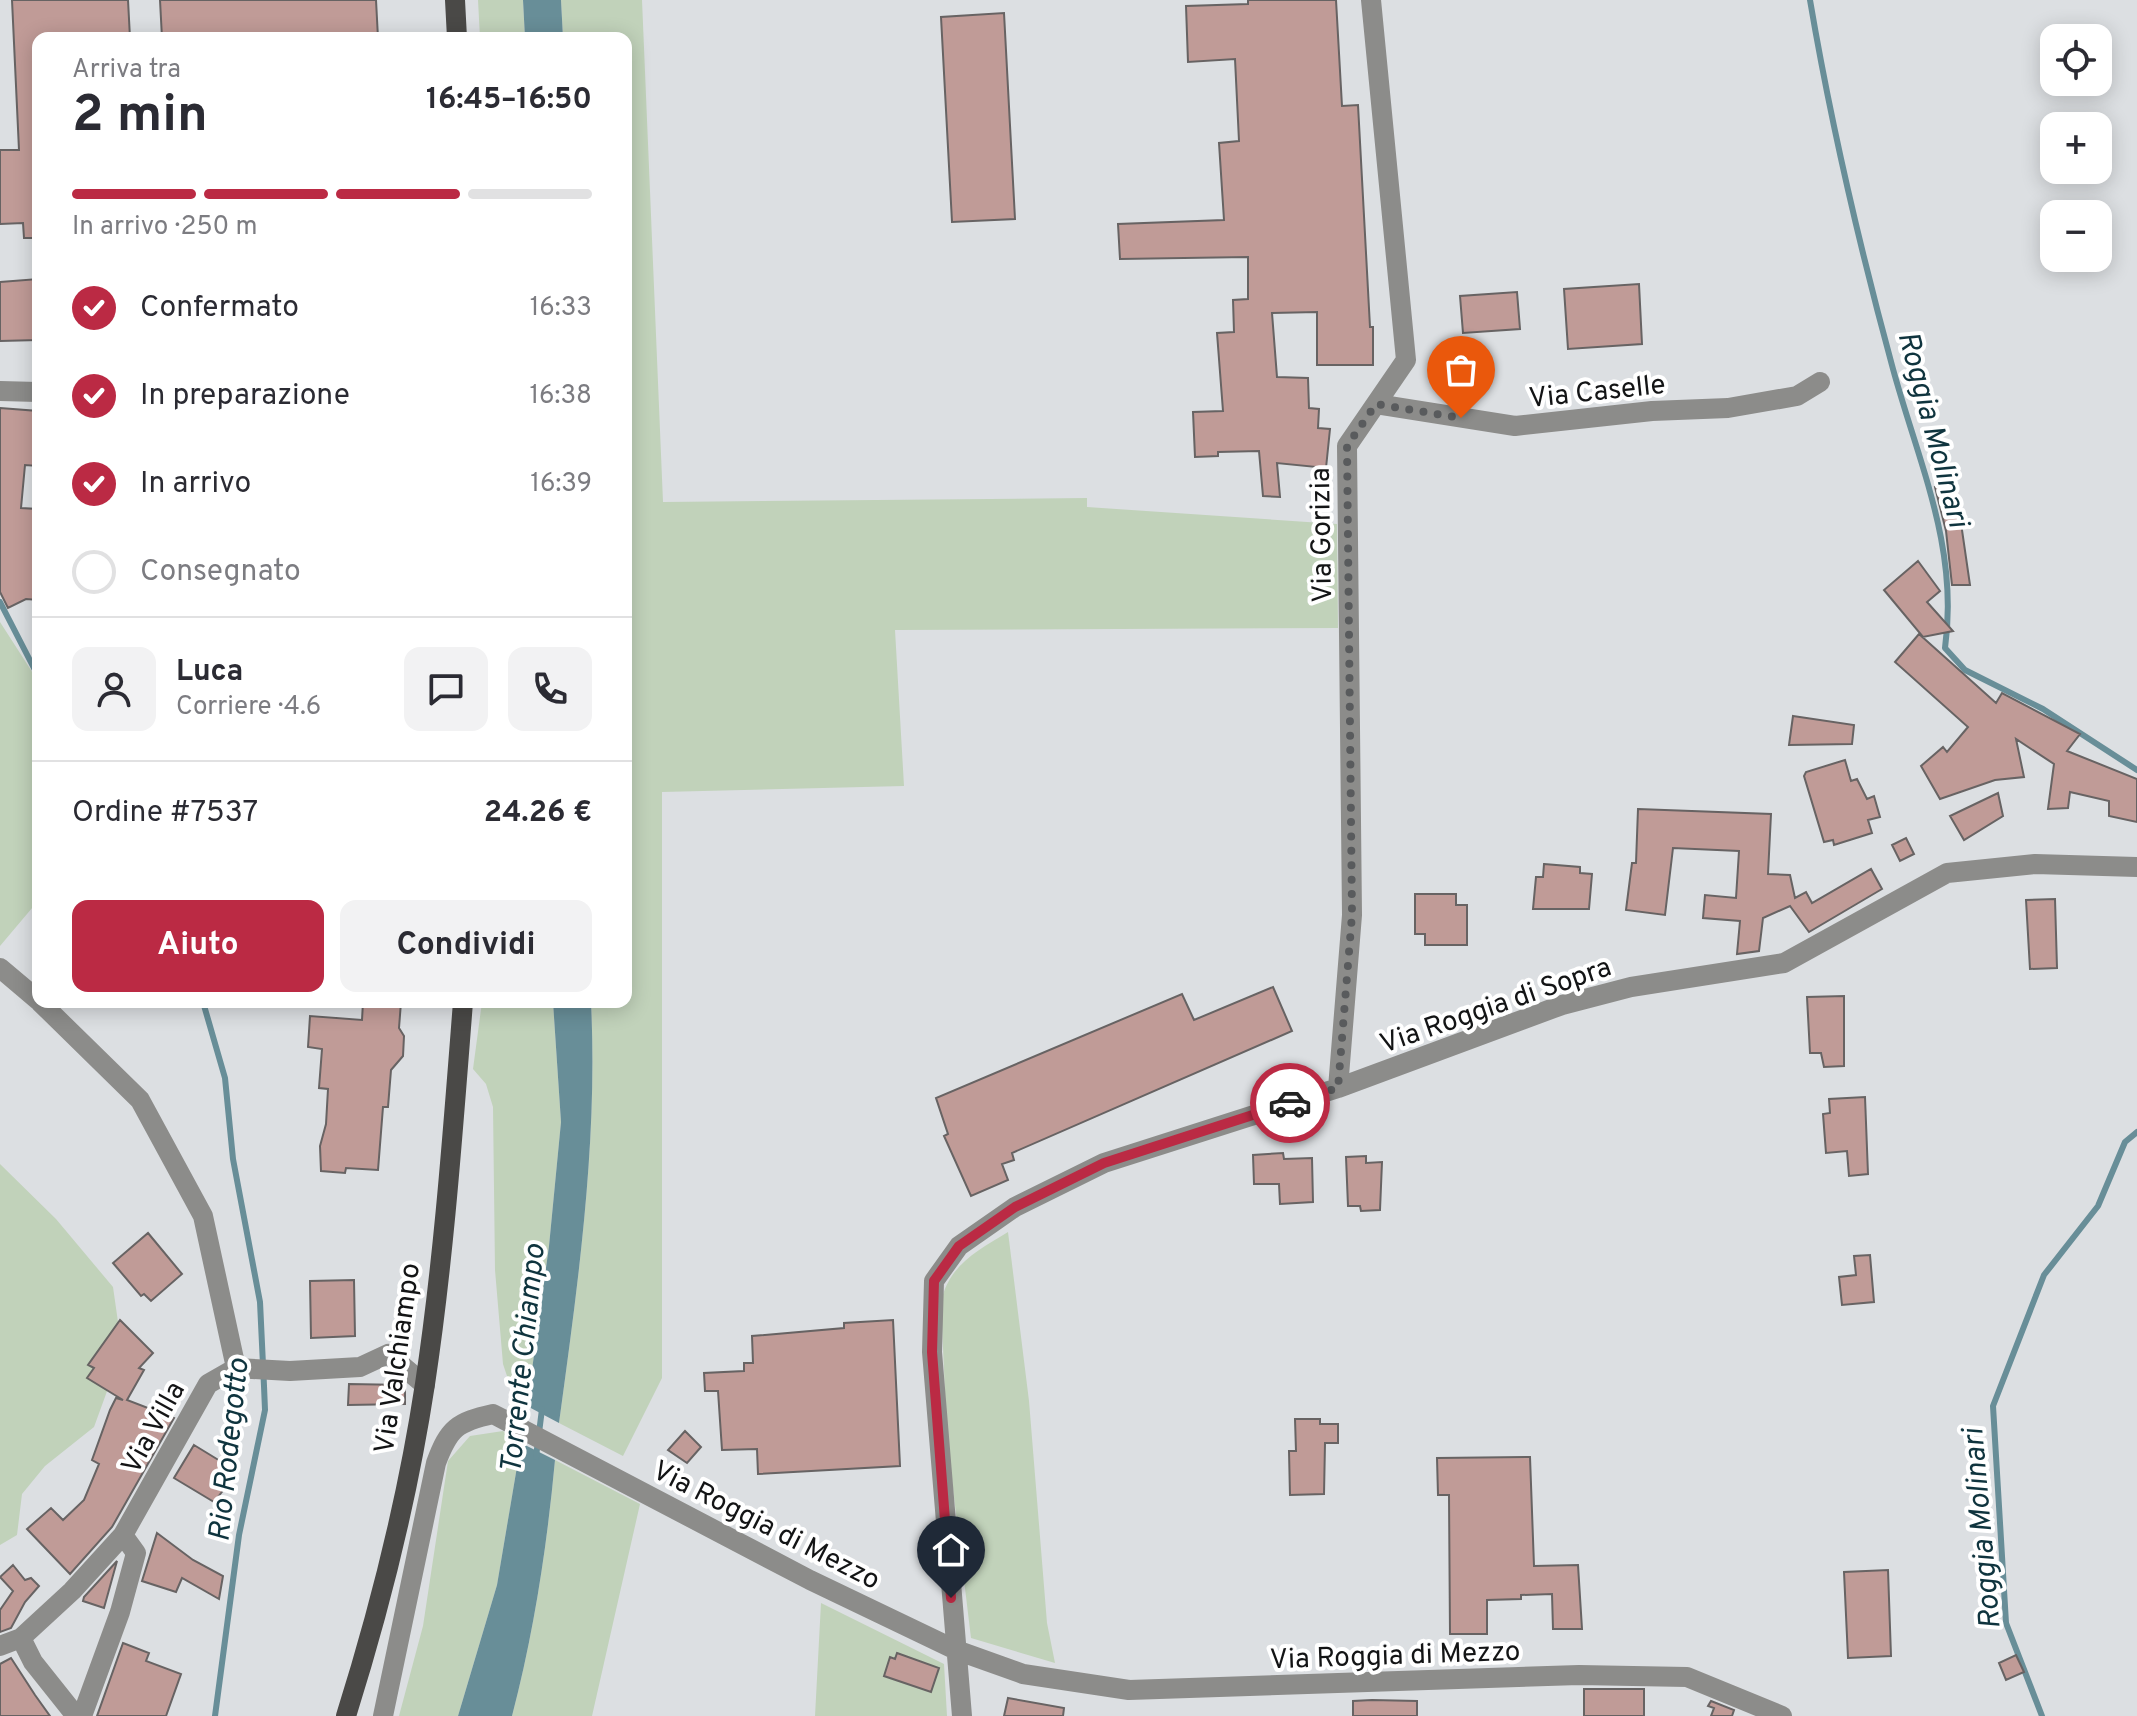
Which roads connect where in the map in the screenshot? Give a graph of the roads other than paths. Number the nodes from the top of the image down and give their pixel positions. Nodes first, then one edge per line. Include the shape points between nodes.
1 (455, 0) edge
2 (1371, 0) edge
3 (457, 32) edge
4 (1820, 382) dead end
5 (0, 391) edge
6 (32, 392) edge
7 (1376, 404) junction
8 (2137, 867) edge
9 (0, 968) edge
10 (32, 995) edge
11 (46, 1008) edge
12 (462, 1008) edge
13 (1338, 1088) junction
14 (236, 1368) junction
15 (425, 1385) junction
16 (123, 1535) junction
17 (21, 1638) junction
18 (0, 1646) edge
19 (956, 1650) junction
20 (79, 1716) edge
21 (346, 1716) edge
22 (383, 1716) edge
23 (962, 1716) edge
24 (1782, 1716) edge

1 - 3 main road
2 - 7 street, Via Gorizia via 1406,360
4 - 7 street, Via Caselle via 1797,396 1728,408 1515,426
5 - 6 street
7 - 13 street, Via Gorizia via 1347,446 1352,915
8 - 13 street, Via Roggia di Sopra via 2035,864 1947,873 1784,963 1631,987 1562,1005
9 - 10 street
11 - 14 street via 140,1100 203,1216
12 - 15 main road, Via Valchiampo
13 - 19 street, Via Roggia di Sopra via 1104,1163 1015,1207 959,1246 934,1281 932,1352
14 - 15 street via 360,1367 388,1354
14 - 16 street, Via Villa via 208,1384
15 - 21 main road, Via Valchiampo via 399,1519
16 - 17 street, Via Villa
16 - 20 street via 136,1553 120,1612
17 - 18 street
17 - 20 street via 33,1662
19 - 22 street, Via Roggia di Mezzo via 493,1414 464,1420 446,1437 436,1463
19 - 23 street, Via Roggia di Sopra
19 - 24 street, Via Roggia di Mezzo via 1023,1674 1129,1690 1579,1675 1687,1677

